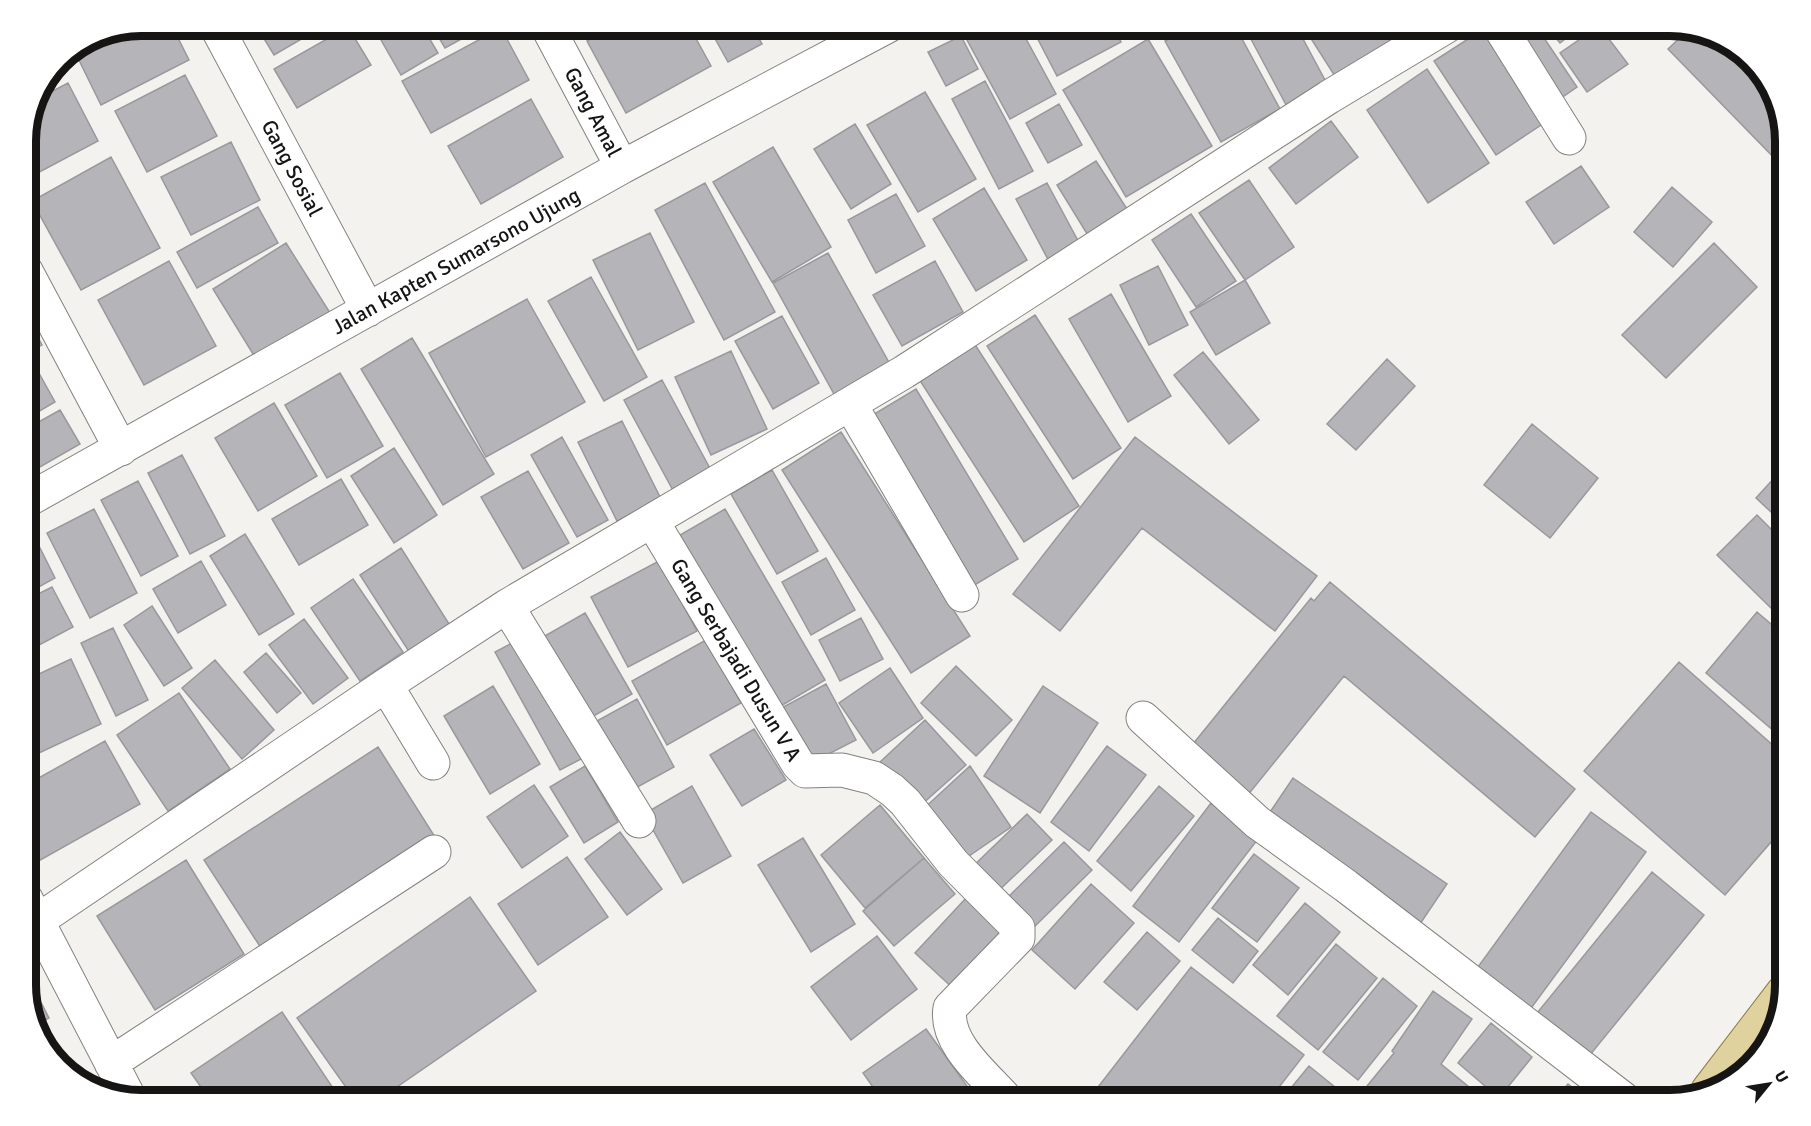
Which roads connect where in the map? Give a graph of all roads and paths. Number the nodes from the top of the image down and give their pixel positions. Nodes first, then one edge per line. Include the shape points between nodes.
1 (221, 36) edge
2 (552, 36) edge
3 (865, 36) edge
4 (1430, 36) edge
5 (1505, 36) edge
6 (1569, 138) dead end
7 (622, 167) junction
8 (36, 290) edge
9 (368, 310) junction
10 (850, 404) junction
11 (121, 449) junction
12 (36, 496) edge
13 (652, 521) junction
14 (962, 595) dead end
15 (507, 606) junction
16 (386, 685) junction
17 (1143, 718) dead end
18 (433, 763) dead end
19 (639, 821) dead end
20 (434, 852) dead end
21 (36, 907) edge
22 (36, 918) edge
23 (1772, 1006) edge
24 (111, 1063) junction
25 (1717, 1079) edge
26 (124, 1088) edge
27 (997, 1090) edge
28 (1611, 1090) edge

1 - 9 street, Gang Sosial
2 - 7 street, Gang Amal
3 - 7 street, Jalan Kapten Sumarsono Ujung
4 - 10 street
5 - 6 street
7 - 9 street, Jalan Kapten Sumarsono Ujung
8 - 11 street
9 - 11 street, Jalan Kapten Sumarsono Ujung
10 - 13 street
10 - 14 street
11 - 12 street, Jalan Kapten Sumarsono Ujung
13 - 15 street
13 - 27 street, Gang Serbajadi Dusun V A via 798,764 806,771 842,770 874,778 892,790 952,863 1018,928 1018,938 950,1008 953,1035 961,1049
15 - 16 street
15 - 19 street
16 - 18 street
16 - 21 street
17 - 28 street via 1257,822
20 - 24 street
22 - 24 street
23 - 25 main road
24 - 26 street

